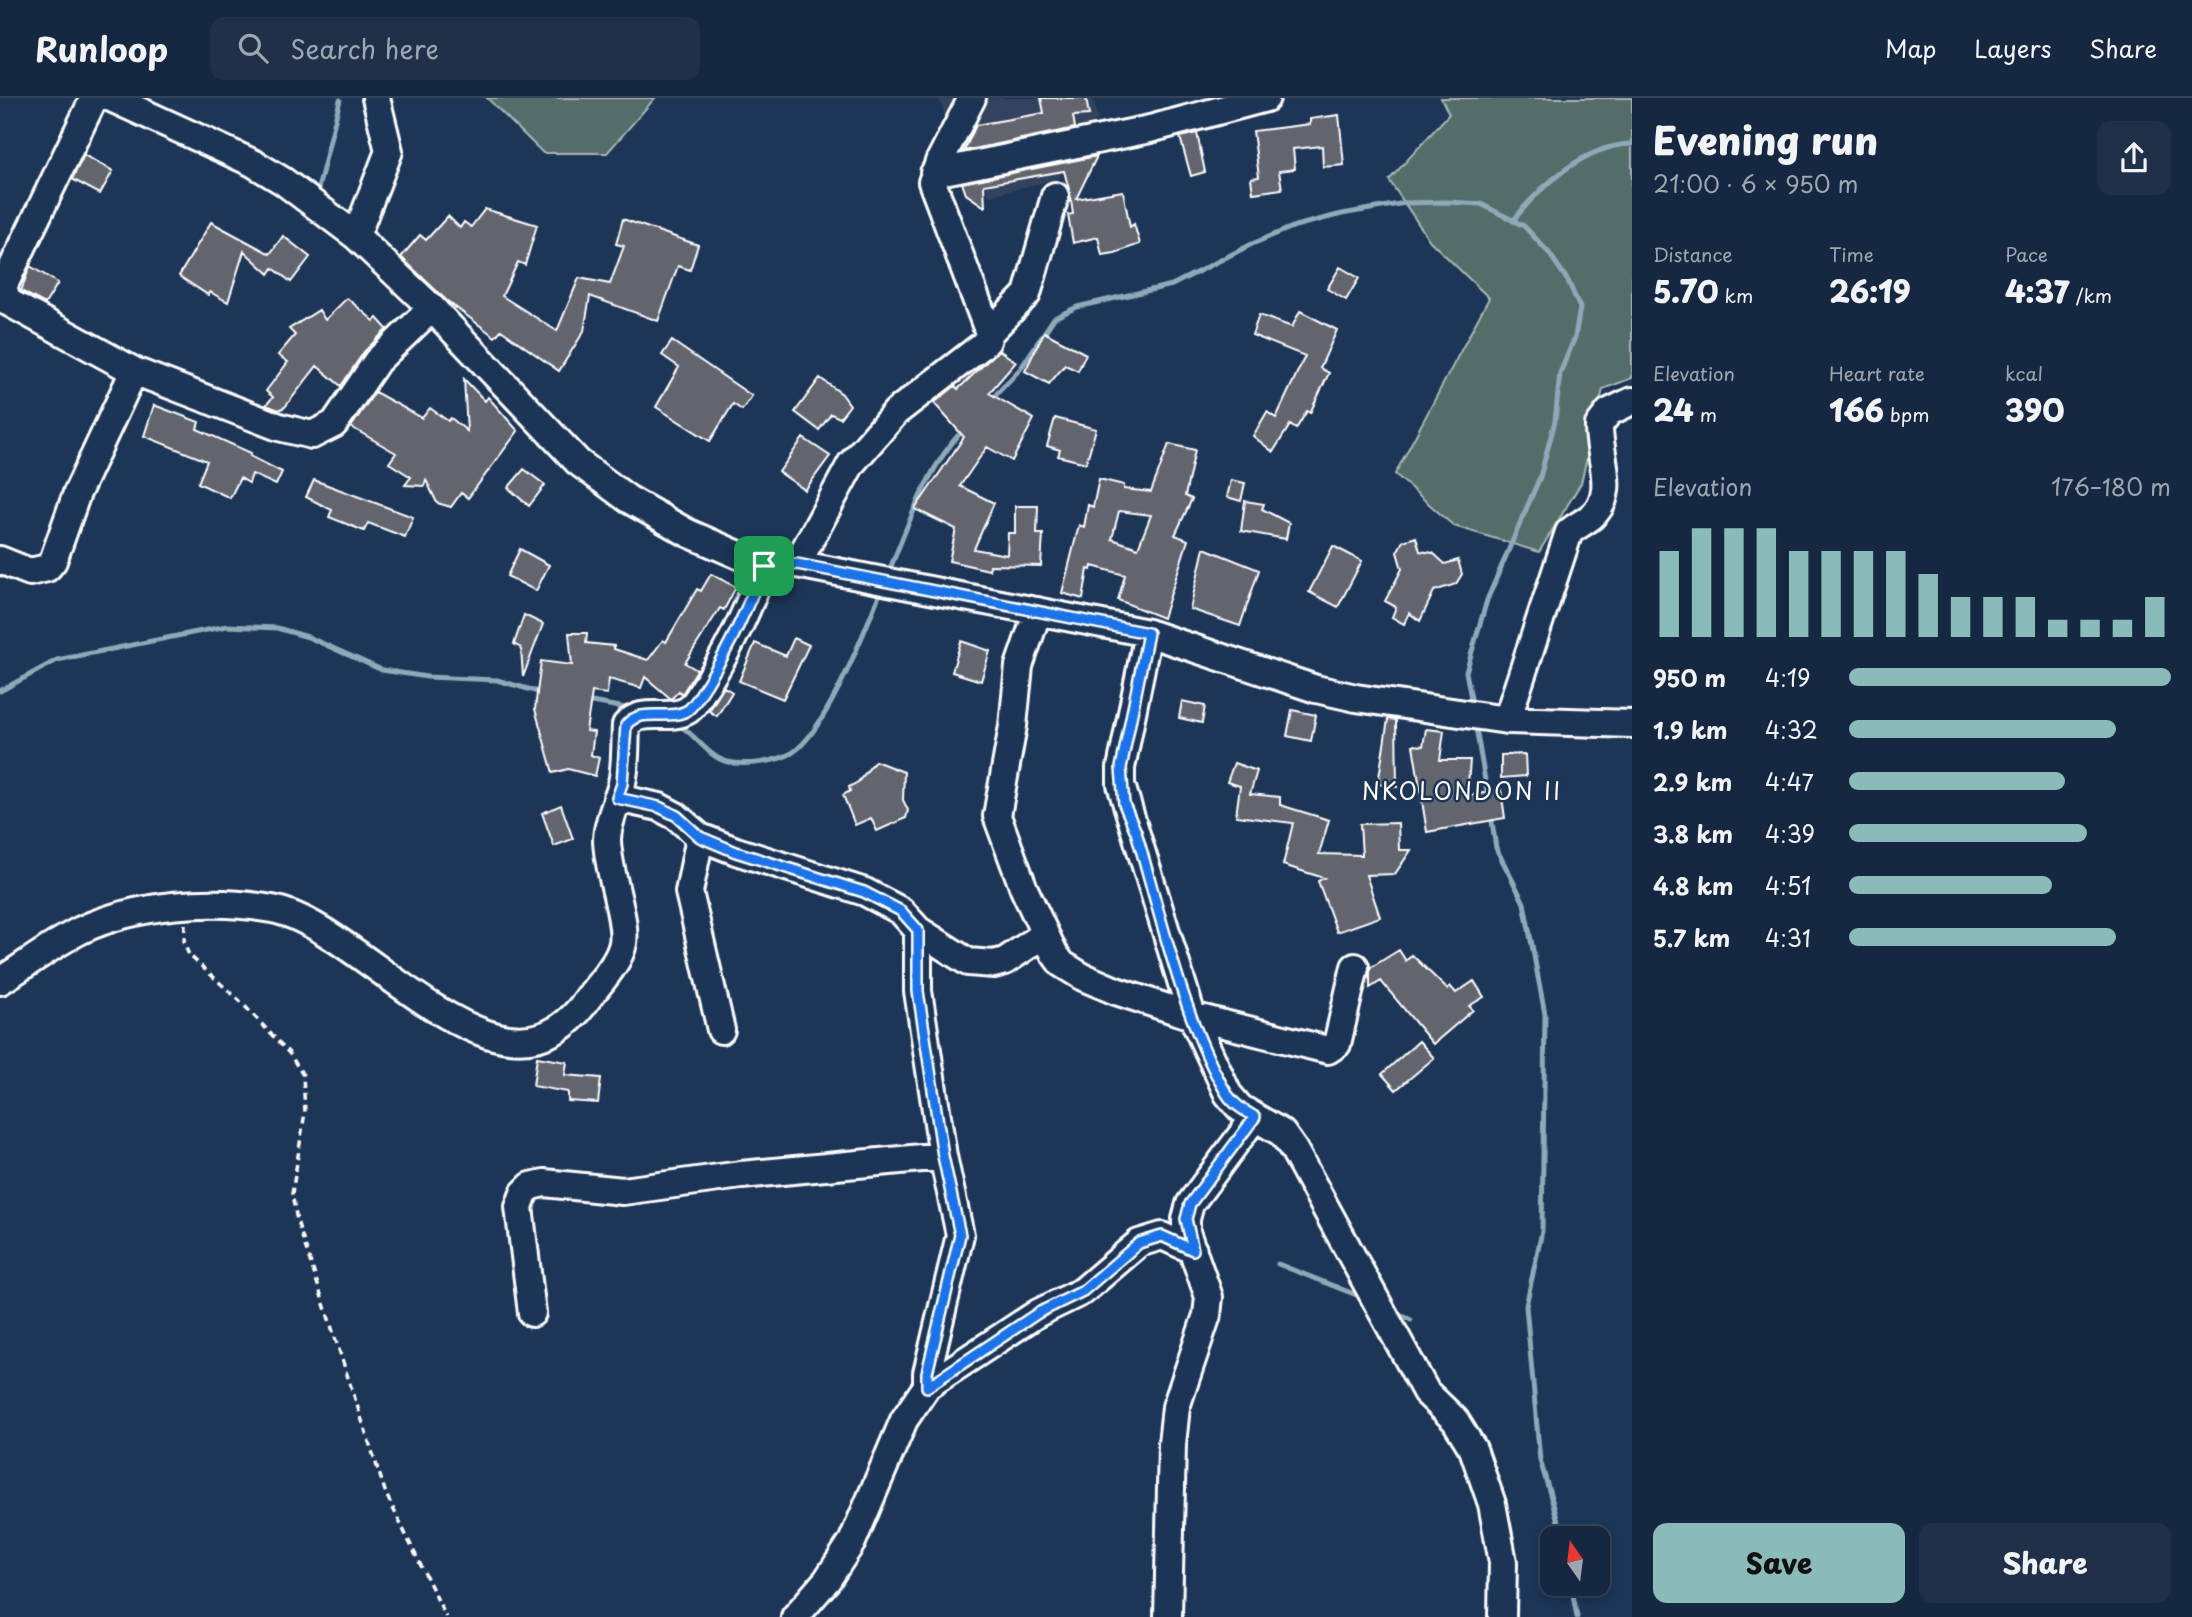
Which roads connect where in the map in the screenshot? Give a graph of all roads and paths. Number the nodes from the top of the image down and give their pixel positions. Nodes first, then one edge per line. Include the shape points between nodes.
1 (94, 98) edge
2 (111, 98) edge
3 (376, 98) edge
4 (972, 98) edge
5 (1266, 98) edge
6 (934, 173) junction
7 (1055, 196) dead end
8 (356, 236) junction
9 (432, 308) junction
10 (989, 333) junction
11 (134, 371) junction
12 (1632, 401) edge
13 (0, 560) edge
14 (797, 564) junction
15 (764, 566) junction
16 (1038, 611) junction
17 (1148, 633) junction
18 (1507, 720) junction
19 (1632, 724) edge
20 (617, 798) junction
21 (700, 837) junction
22 (196, 905) junction
23 (918, 930) junction
24 (1045, 934) junction
25 (1355, 967) dead end
26 (0, 981) edge
27 (1192, 1016) junction
28 (721, 1030) dead end
29 (1255, 1117) junction
30 (943, 1156) junction
31 (1193, 1250) junction
32 (532, 1312) dead end
33 (927, 1387) junction
34 (446, 1617) edge
35 (795, 1617) edge
36 (1168, 1617) edge
37 (1502, 1617) edge

1 - 11 street via 6,280 4,295 8,302
2 - 8 street via 253,163
3 - 8 street via 389,151
4 - 6 street
5 - 6 street via 1150,129
6 - 10 street via 935,193
7 - 10 street via 1027,294
8 - 9 street
9 - 11 street via 377,361 334,424 319,434 279,427
9 - 15 street via 578,462 628,499 688,533
10 - 14 street via 988,341 896,412 851,464
11 - 13 street via 77,493 53,561 47,568 30,572
12 - 18 street via 1609,412 1599,425 1604,499 1591,517 1569,532
14 - 15 street
14 - 16 street
15 - 20 street via 737,635 694,705 679,713 641,716 626,725
16 - 17 street
16 - 24 street via 1019,666 997,816
17 - 18 street via 1316,689
17 - 27 street via 1121,785
18 - 19 street
20 - 21 street via 659,807
20 - 22 street via 607,840 623,942 619,956 578,1012 564,1026 538,1039 509,1040 454,1019 397,985 322,928 276,909
21 - 23 street via 864,892 901,911
21 - 28 street via 689,892
22 - 26 street via 135,913 80,930
22 - 34 path via 183,929 189,955 240,1001 289,1053 303,1075 305,1112 292,1194 297,1221 386,1494
23 - 24 street via 968,962 981,964 1005,961
23 - 30 street via 918,991
24 - 27 street via 1062,964 1083,977
25 - 27 street via 1337,1044 1328,1050
27 - 29 street via 1228,1094
29 - 31 street via 1190,1204 1186,1219
29 - 37 street via 1282,1133 1294,1150 1426,1392 1455,1420 1473,1449 1492,1504 1503,1562
30 - 32 street via 623,1191 544,1183 531,1186 519,1207
30 - 33 street via 960,1235
31 - 33 street via 1162,1236 1139,1243 1083,1291 1038,1313
31 - 36 street via 1209,1297 1176,1407
33 - 35 street via 904,1420 852,1542

